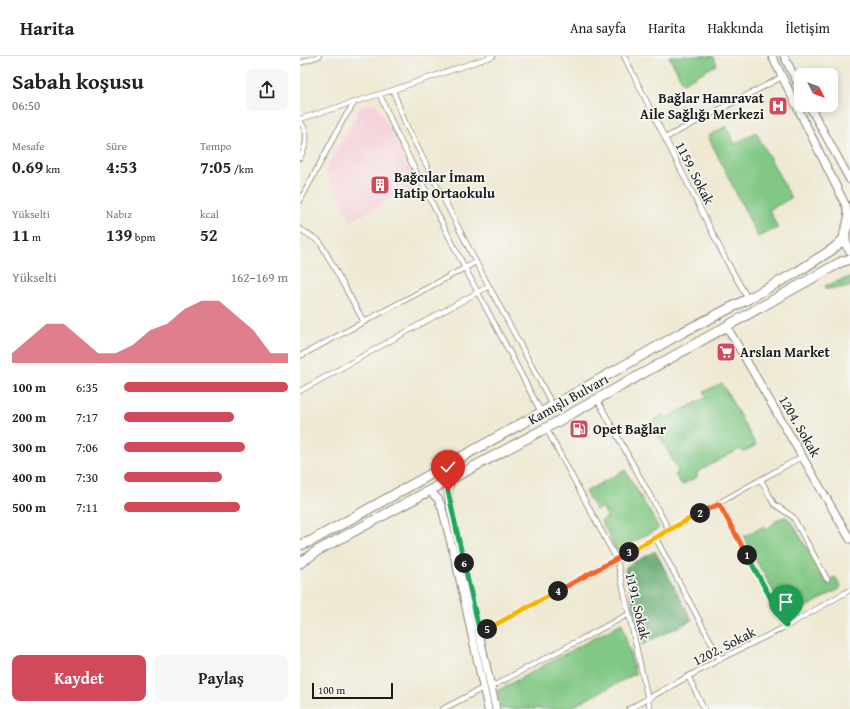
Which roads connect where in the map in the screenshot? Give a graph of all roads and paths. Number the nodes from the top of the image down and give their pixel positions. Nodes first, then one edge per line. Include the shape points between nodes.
1 (319, 56) edge
2 (493, 56) edge
3 (624, 56) edge
4 (772, 56) edge
5 (784, 56) edge
6 (300, 63) edge
7 (794, 76) edge
8 (782, 77) junction
9 (393, 90) junction
10 (380, 95) junction
11 (355, 102) junction
12 (813, 112) edge
13 (300, 120) edge
14 (665, 138) junction
15 (300, 158) edge
16 (850, 180) edge
17 (300, 200) edge
18 (848, 223) edge
19 (300, 229) edge
20 (844, 238) junction
21 (850, 250) edge
22 (850, 259) edge
23 (476, 262) junction
24 (465, 268) junction
25 (489, 286) junction
26 (478, 292) junction
27 (748, 299) junction
28 (364, 322) junction
29 (727, 327) junction
30 (300, 356) edge
31 (300, 391) edge
32 (597, 399) junction
33 (553, 406) junction
34 (541, 412) junction
35 (546, 428) junction
36 (803, 456) junction
37 (451, 480) junction
38 (761, 480) junction
39 (430, 491) junction
40 (719, 504) junction
41 (669, 530) junction
42 (655, 537) junction
43 (850, 539) edge
44 (300, 545) edge
45 (616, 560) junction
46 (300, 563) edge
47 (827, 579) dead end
48 (850, 590) edge
49 (629, 614) junction
50 (786, 626) junction
51 (480, 633) junction
52 (720, 659) junction
53 (688, 676) junction
54 (491, 687) junction
55 (483, 688) junction
56 (648, 699) junction
57 (443, 709) edge
58 (488, 709) edge
59 (496, 709) edge
60 (629, 709) edge
61 (650, 709) edge
62 (704, 709) edge

1 - 6 street
2 - 9 street
3 - 14 street, 1159. Sokak
4 - 8 street
5 - 7 street
8 - 14 street
8 - 18 street via 846,206
9 - 10 street
9 - 23 street via 406,125
10 - 11 street
10 - 24 street
11 - 13 street
11 - 17 street
12 - 16 street
13 - 15 street via 306,136 306,145
14 - 27 street, 1159. Sokak
18 - 20 highway
19 - 28 street via 320,242
20 - 21 highway
20 - 27 highway, Kamışlı Bulvarı via 833,249 797,272
22 - 29 highway, Kamışlı Bulvarı
23 - 24 street
23 - 25 street
24 - 26 street
24 - 28 street
25 - 26 street
25 - 33 street
26 - 31 street
26 - 34 street
27 - 33 highway, Kamışlı Bulvarı via 683,332
28 - 30 street
29 - 32 highway, Kamışlı Bulvarı
29 - 36 street, 1204. Sokak
32 - 35 highway, Kamışlı Bulvarı
32 - 41 street
33 - 34 highway, Kamışlı Bulvarı
34 - 44 highway, Kamışlı Bulvarı
35 - 37 highway, Kamışlı Bulvarı
35 - 45 street, 1191. Sokak
36 - 38 street
36 - 43 street, 1204. Sokak
37 - 39 highway, Kamışlı Bulvarı
37 - 51 street via 448,491 450,505
38 - 40 street
38 - 47 street via 774,504 793,517
39 - 46 highway, Kamışlı Bulvarı via 317,551
39 - 55 street via 442,508
40 - 41 street
40 - 50 street
41 - 42 street
42 - 45 street
42 - 52 street
45 - 49 street, 1191. Sokak
45 - 51 street
48 - 50 street, 1202. Sokak
49 - 54 street
49 - 56 street, 1191. Sokak
50 - 52 street, 1202. Sokak
51 - 54 street
52 - 53 street, 1202. Sokak
53 - 56 street, 1202. Sokak
53 - 62 street
54 - 59 street
55 - 57 street
55 - 58 street
56 - 60 street, 1202. Sokak
56 - 61 street, 1191. Sokak

